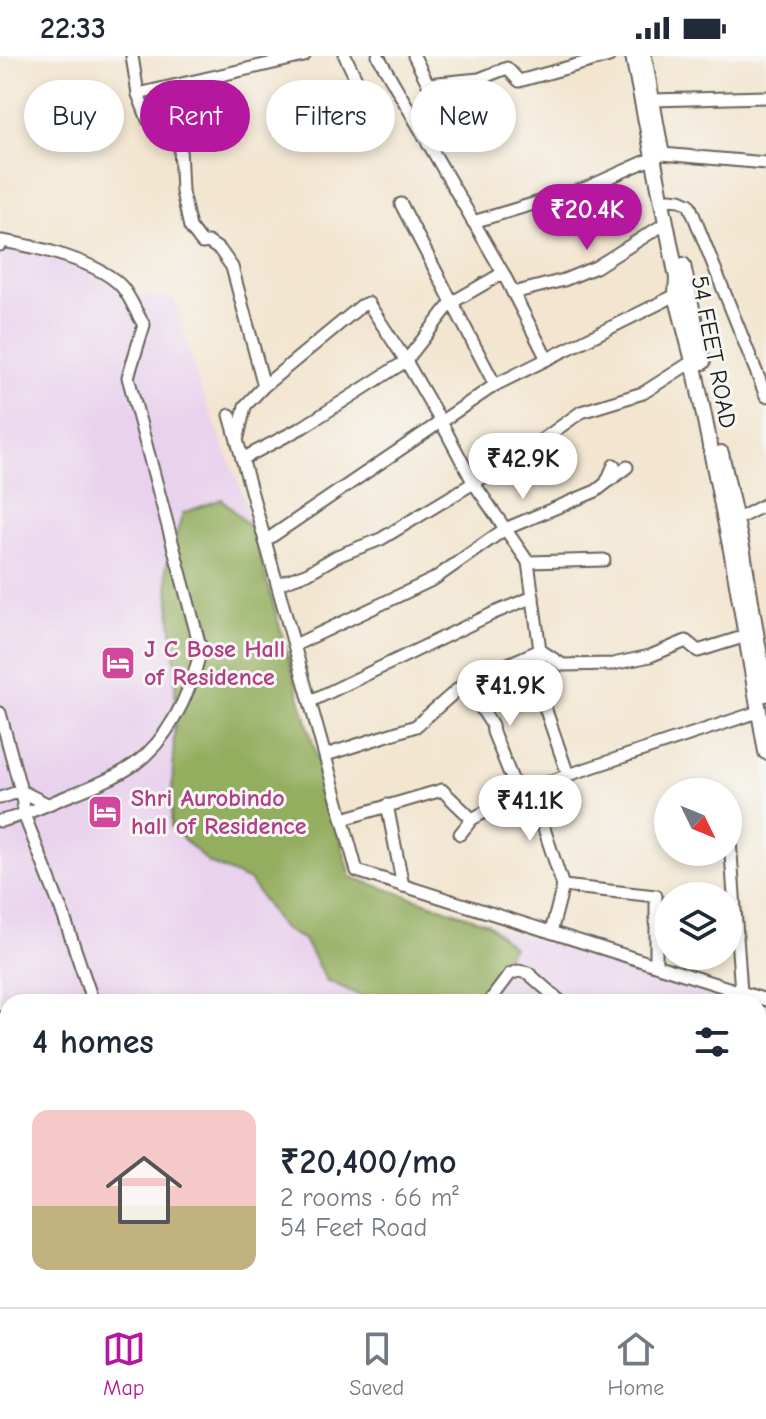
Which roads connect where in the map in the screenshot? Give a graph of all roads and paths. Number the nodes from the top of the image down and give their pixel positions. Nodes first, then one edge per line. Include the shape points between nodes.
1 (132, 56) edge
2 (304, 56) edge
3 (345, 56) edge
4 (378, 56) edge
5 (414, 56) edge
6 (609, 56) edge
7 (633, 56) edge
8 (644, 56) edge
9 (272, 60) edge
10 (357, 80) edge
11 (426, 80) edge
12 (469, 80) edge
13 (138, 94) junction
14 (766, 97) edge
15 (648, 102) junction
16 (411, 114) edge
17 (433, 152) edge
18 (658, 157) junction
19 (766, 163) edge
20 (670, 199) junction
21 (401, 204) dead end
22 (473, 222) junction
23 (666, 223) junction
24 (1, 242) edge
25 (503, 273) junction
26 (513, 293) junction
27 (676, 295) junction
28 (451, 303) junction
29 (547, 359) junction
30 (406, 361) junction
31 (693, 361) junction
32 (495, 385) junction
33 (264, 386) junction
34 (766, 396) edge
35 (230, 415) dead end
36 (440, 420) junction
37 (237, 442) junction
38 (242, 459) junction
39 (614, 465) dead end
40 (627, 467) dead end
41 (473, 482) junction
42 (605, 484) junction
43 (766, 504) edge
44 (730, 520) junction
45 (505, 529) junction
46 (265, 541) junction
47 (604, 560) dead end
48 (528, 562) junction
49 (278, 584) junction
50 (533, 597) junction
51 (746, 636) junction
52 (295, 645) junction
53 (540, 650) junction
54 (465, 683) junction
55 (766, 694) edge
56 (311, 701) junction
57 (758, 712) junction
58 (0, 713) edge
59 (766, 752) edge
60 (326, 755) junction
61 (568, 775) junction
62 (531, 789) junction
63 (21, 791) junction
64 (518, 794) junction
65 (0, 798) edge
66 (47, 804) junction
67 (387, 805) junction
68 (25, 817) junction
69 (343, 819) junction
70 (472, 819) junction
71 (0, 821) edge
72 (460, 834) dead end
73 (732, 866) edge
74 (403, 886) junction
75 (563, 886) junction
76 (654, 896) edge
77 (551, 932) junction
78 (654, 964) edge
79 (672, 970) edge
80 (741, 992) junction
81 (90, 994) edge
82 (495, 994) edge
83 (552, 994) edge
84 (747, 994) edge

1 - 13 street
2 - 9 street
3 - 10 street
4 - 16 street
5 - 11 street
6 - 12 street via 519,81 507,68
7 - 15 street, 54 FEET ROAD
8 - 15 street, 54 FEET ROAD
9 - 13 street
13 - 33 street via 148,120 180,147 190,227 202,243 220,250 232,267
14 - 15 street
15 - 18 street, 54 FEET ROAD
17 - 22 street
18 - 19 street
18 - 20 street, 54 FEET ROAD
18 - 22 street via 586,188
18 - 23 street, 54 FEET ROAD
20 - 34 street via 689,204
20 - 44 street, 54 FEET ROAD
21 - 28 street
22 - 25 street
23 - 26 street via 596,267
23 - 27 street, 54 FEET ROAD
24 - 66 street via 40,247 111,276 144,325 128,377 201,650 193,682 156,745 134,765
25 - 26 street
25 - 28 street
26 - 29 street
27 - 29 street
27 - 31 street, 54 FEET ROAD
28 - 30 street
28 - 32 street
29 - 32 street
30 - 33 street via 368,303
30 - 36 street
30 - 38 street
31 - 41 street via 643,393 581,412
31 - 44 street, 54 FEET ROAD
32 - 36 street
33 - 37 street via 245,406
35 - 37 street
36 - 41 street
36 - 46 street
37 - 38 street
38 - 46 street
39 - 42 street
40 - 42 street
41 - 45 street
41 - 49 street via 381,539
42 - 45 street
43 - 44 street
44 - 51 street, 54 FEET ROAD
44 - 55 street, 54 FEET ROAD
45 - 48 street
45 - 52 street via 434,579
46 - 49 street
47 - 48 street
48 - 50 street
49 - 52 street
50 - 53 street
50 - 56 street
51 - 53 street via 698,651 686,641 613,664 563,665
51 - 57 street, 54 FEET ROAD
52 - 56 street
53 - 54 street
53 - 61 street via 539,690
54 - 60 street via 416,726
54 - 64 street via 492,725
56 - 60 street
57 - 59 street, 54 FEET ROAD
57 - 61 street
58 - 63 street
60 - 69 street
61 - 62 street
62 - 64 street
62 - 75 street
63 - 65 street
63 - 66 street
63 - 68 street
64 - 70 street
66 - 68 street
67 - 69 street
67 - 70 street via 442,790
67 - 74 street
68 - 71 street
68 - 81 street
69 - 74 street via 357,871
70 - 72 street
73 - 80 street
74 - 77 street
75 - 76 street
75 - 77 street
77 - 78 street
79 - 80 street
80 - 84 street
82 - 83 street via 518,971

